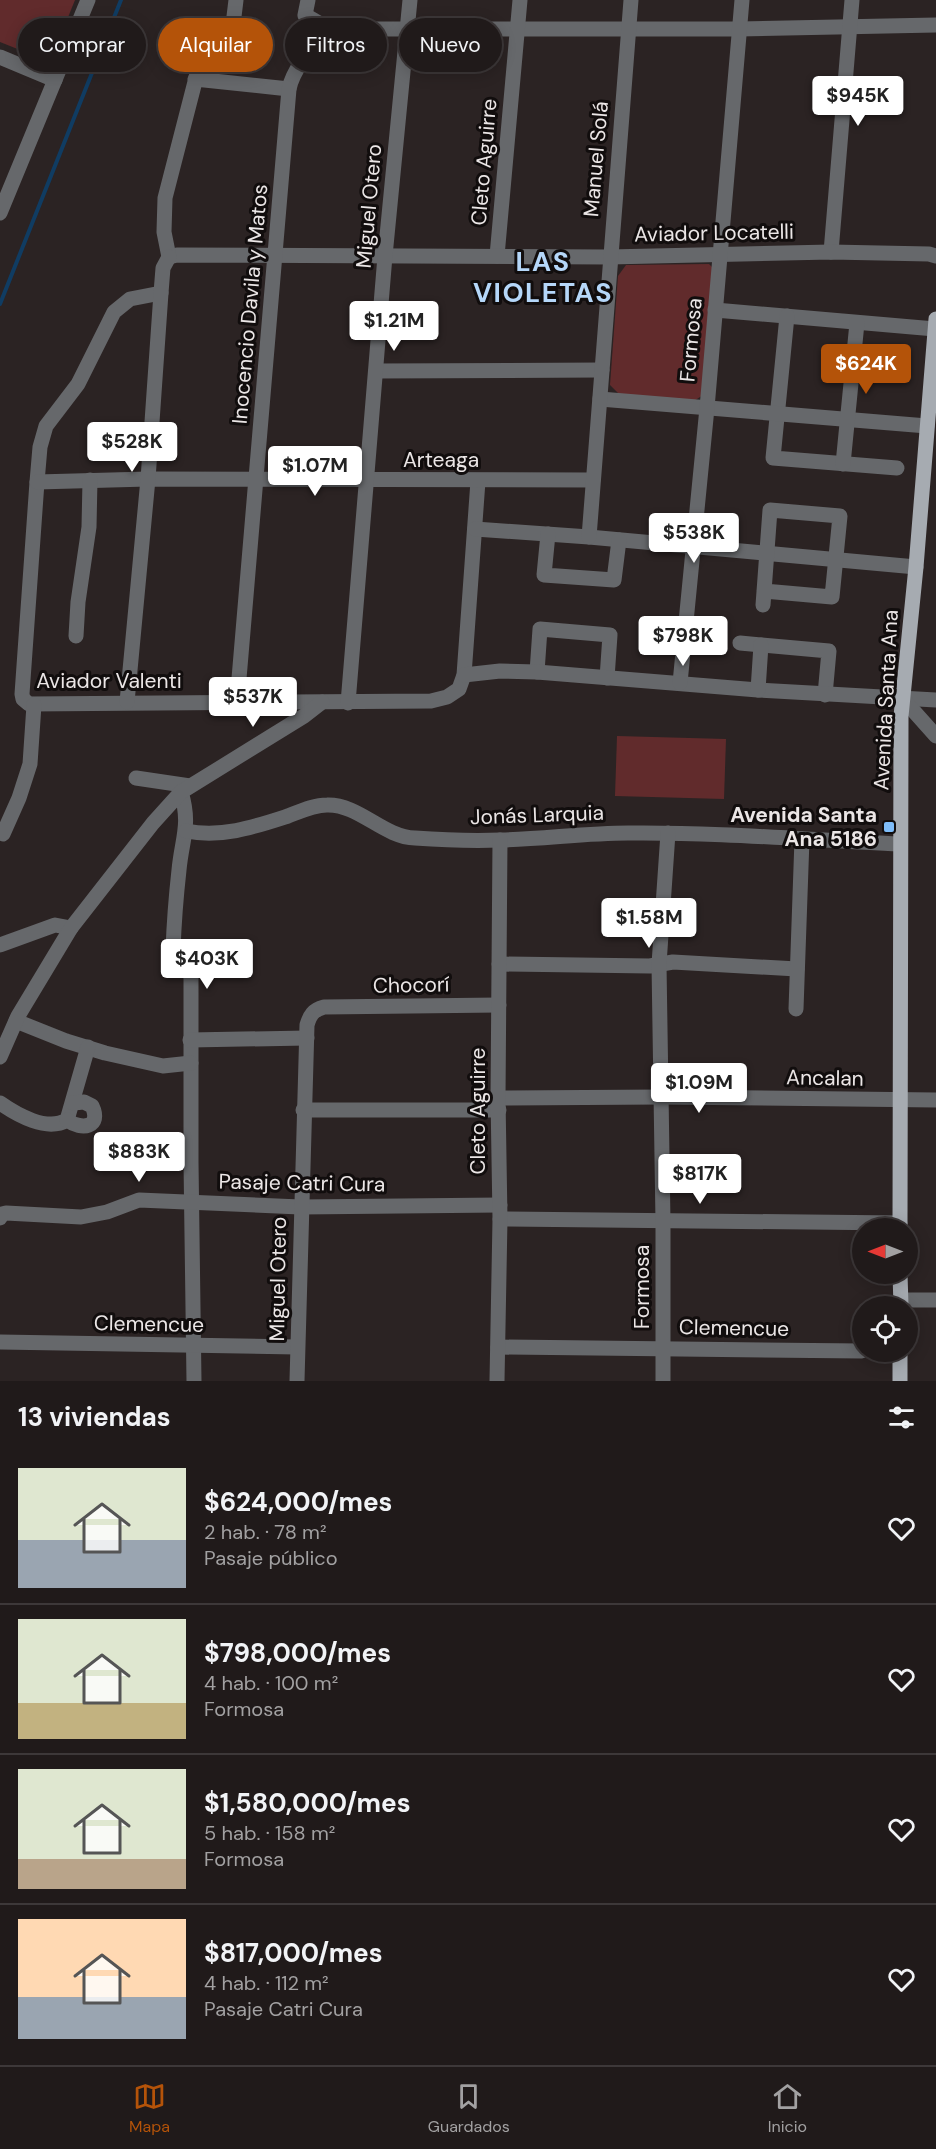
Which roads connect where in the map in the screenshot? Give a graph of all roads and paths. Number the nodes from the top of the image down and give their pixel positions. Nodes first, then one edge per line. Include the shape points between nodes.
1 (88, 0) edge
2 (236, 0) edge
3 (308, 0) edge
4 (410, 0) edge
5 (520, 0) edge
6 (631, 0) edge
7 (741, 0) edge
8 (852, 0) edge
9 (307, 18) edge
10 (408, 18) edge
11 (936, 26) edge
12 (850, 27) junction
13 (628, 28) junction
14 (502, 29) edge
15 (518, 29) junction
16 (739, 29) junction
17 (0, 57) edge
18 (295, 72) edge
19 (403, 72) edge
20 (195, 79) junction
21 (55, 80) junction
22 (289, 88) junction
23 (4, 192) edge
24 (0, 213) edge
25 (831, 252) junction
26 (720, 255) junction
27 (385, 256) junction
28 (497, 256) junction
29 (936, 256) edge
30 (169, 257) junction
31 (276, 257) junction
32 (609, 257) junction
33 (161, 293) junction
34 (715, 310) junction
35 (787, 316) junction
36 (857, 323) junction
37 (935, 324) edge
38 (602, 370) junction
39 (376, 371) junction
40 (600, 399) junction
41 (707, 408) junction
42 (778, 414) junction
43 (848, 419) junction
44 (927, 426) junction
45 (843, 464) junction
46 (897, 468) dead end
47 (148, 479) junction
48 (90, 480) junction
49 (593, 480) junction
50 (255, 481) junction
51 (367, 481) junction
52 (478, 481) junction
53 (37, 482) junction
54 (929, 487) edge
55 (475, 529) junction
56 (548, 534) junction
57 (589, 537) junction
58 (619, 540) junction
59 (693, 547) junction
60 (767, 553) junction
61 (836, 560) junction
62 (916, 567) junction
63 (76, 636) dead end
64 (740, 643) dead end
65 (761, 645) junction
66 (537, 672) junction
67 (464, 675) junction
68 (607, 678) junction
69 (680, 683) junction
70 (758, 690) junction
71 (825, 695) junction
72 (903, 699) junction
73 (936, 700) edge
74 (28, 702) junction
75 (127, 702) junction
76 (237, 702) junction
77 (322, 702) junction
78 (348, 703) junction
79 (936, 736) edge
80 (136, 778) dead end
81 (185, 789) junction
82 (186, 831) junction
83 (668, 833) junction
84 (3, 834) dead end
85 (802, 839) junction
86 (500, 840) junction
87 (900, 844) junction
88 (71, 928) junction
89 (0, 945) edge
90 (499, 964) junction
91 (659, 964) junction
92 (797, 969) junction
93 (499, 1005) junction
94 (324, 1007) joint
95 (796, 1009) dead end
96 (16, 1021) junction
97 (307, 1038) junction
98 (190, 1040) junction
99 (88, 1047) junction
100 (0, 1057) edge
101 (191, 1062) junction
102 (661, 1097) junction
103 (899, 1100) junction
104 (936, 1100) edge
105 (0, 1103) edge
106 (73, 1103) junction
107 (499, 1104) junction
108 (303, 1110) junction
109 (67, 1120) junction
110 (192, 1202) junction
111 (300, 1207) junction
112 (500, 1212) junction
113 (0, 1218) edge
114 (900, 1218) edge
115 (663, 1222) junction
116 (852, 1225) edge
117 (936, 1300) edge
118 (918, 1302) edge
119 (0, 1342) edge
120 (194, 1346) junction
121 (297, 1347) junction
122 (498, 1347) junction
123 (663, 1348) junction
124 (852, 1351) edge
125 (900, 1362) edge
126 (194, 1381) edge
127 (297, 1381) edge
128 (497, 1381) edge
129 (663, 1381) edge
130 (900, 1381) edge

1 - 21 street
2 - 20 street via 231,33 213,32 206,39
3 - 9 street
4 - 10 street, Miguel Otero
5 - 15 street, Cleto Aguirre
6 - 13 street, Manuel Solá
7 - 16 street, Formosa
8 - 12 street
11 - 12 street
12 - 16 street
12 - 25 street
13 - 15 street
13 - 16 street
13 - 32 street, Manuel Solá
14 - 15 street
15 - 28 street, Cleto Aguirre
16 - 26 street, Formosa
17 - 21 street
18 - 22 street, Inocencio Davila y Matos
19 - 27 street, Miguel Otero
20 - 22 street
20 - 30 street via 165,198 164,238
21 - 23 street
22 - 31 street, Inocencio Davila y Matos
23 - 24 street
25 - 26 street, Aviador Locatelli
25 - 29 street, Aviador Locatelli
26 - 32 street, Aviador Locatelli
26 - 34 street, Formosa
27 - 28 street, Aviador Locatelli
27 - 31 street, Aviador Locatelli
27 - 39 street, Miguel Otero
28 - 32 street, Aviador Locatelli
30 - 31 street, Aviador Locatelli
30 - 33 street via 163,268
31 - 50 street, Inocencio Davila y Matos
32 - 38 street, Manuel Solá
33 - 47 street
33 - 53 street via 129,299 114,312 78,384 46,426
34 - 35 street
34 - 41 street, Formosa
35 - 36 street
35 - 42 street
36 - 37 street
36 - 43 street
37 - 44 main road, Avenida Santa Ana
38 - 39 street
38 - 40 street, Manuel Solá
39 - 51 street, Miguel Otero
40 - 41 street
40 - 49 street, Manuel Solá
41 - 42 street
41 - 59 street, Formosa
42 - 43 street
42 - 45 street via 773,458
43 - 44 street
43 - 45 street
44 - 54 main road, Avenida Santa Ana
45 - 46 street
47 - 48 street, Arteaga
47 - 50 street, Arteaga
47 - 75 street
48 - 53 street, Arteaga
48 - 63 street via 89,527
49 - 52 street, Arteaga
49 - 57 street, Manuel Solá
50 - 51 street, Arteaga
50 - 76 street, Inocencio Davila y Matos
51 - 52 street, Arteaga
51 - 78 street, Miguel Otero
52 - 55 street
53 - 74 street via 22,694
54 - 62 main road, Avenida Santa Ana
55 - 56 street
55 - 67 street
56 - 57 street
56 - 58 street via 544,574 556,576 614,580
57 - 58 street
58 - 59 street
59 - 60 street
59 - 69 street, Formosa
60 - 61 street
60 - 61 street via 763,598 832,597
60 - 61 street via 770,510 840,516
61 - 62 street
62 - 72 main road, Avenida Santa Ana
64 - 65 street
65 - 70 street
65 - 71 street via 829,651
66 - 67 street
66 - 68 street
66 - 68 street via 540,629 610,634
67 - 78 street, Aviador Valenti via 459,689 439,700
68 - 69 street
69 - 70 street
70 - 71 street
71 - 72 street
72 - 73 street
72 - 79 street
72 - 87 main road, Avenida Santa Ana
74 - 75 street, Aviador Valenti
74 - 84 street via 30,764
75 - 76 street, Aviador Valenti
76 - 77 street, Aviador Valenti
77 - 78 street, Aviador Valenti
77 - 81 street
80 - 81 street
81 - 82 street
81 - 88 street via 153,823
82 - 86 street, Jonás Larquia via 232,831 327,805 343,807 400,837
82 - 98 street via 172,950 174,959 188,967 191,978
83 - 85 street, Jonás Larquia
83 - 86 street, Jonás Larquia
83 - 91 street, Formosa
85 - 87 street, Jonás Larquia
85 - 92 street
86 - 90 street, Cleto Aguirre
87 - 103 main road, Avenida Santa Ana
88 - 89 street via 55,926
88 - 96 street
90 - 91 street
90 - 93 street, Cleto Aguirre
91 - 92 street
91 - 102 street, Formosa
92 - 95 street
93 - 94 street, Chocorí
93 - 107 street, Cleto Aguirre
94 - 97 street, Miguel Otero via 309,1017
96 - 99 street
96 - 100 street
97 - 98 street
97 - 108 street, Miguel Otero
98 - 101 street
99 - 101 street via 163,1066
99 - 106 street
101 - 110 street
102 - 103 street, Ancalan
102 - 107 street, Ancalan
102 - 115 street, Formosa
103 - 104 street, Ancalan
103 - 114 main road, Avenida Santa Ana
105 - 109 street via 15,1114 45,1124
106 - 109 street
106 - 109 street via 92,1106 93,1123 76,1126
107 - 108 street, Ancalan
107 - 112 street, Cleto Aguirre
108 - 111 street, Miguel Otero
110 - 111 street, Pasaje Catri Cura
110 - 113 street, Pasaje Catri Cura via 139,1200 81,1217 6,1213
110 - 120 street
111 - 112 street, Pasaje Catri Cura
111 - 121 street, Miguel Otero
112 - 115 street, Pasaje Catri Cura
112 - 122 street, Cleto Aguirre
115 - 116 street, Pasaje Catri Cura
115 - 123 street, Formosa
117 - 118 street
119 - 120 street, Clemencue
120 - 121 street, Clemencue
120 - 126 street
121 - 127 street, Miguel Otero
122 - 123 street, Clemencue
122 - 128 street, Cleto Aguirre
123 - 124 street, Clemencue
123 - 129 street, Formosa
125 - 130 main road

